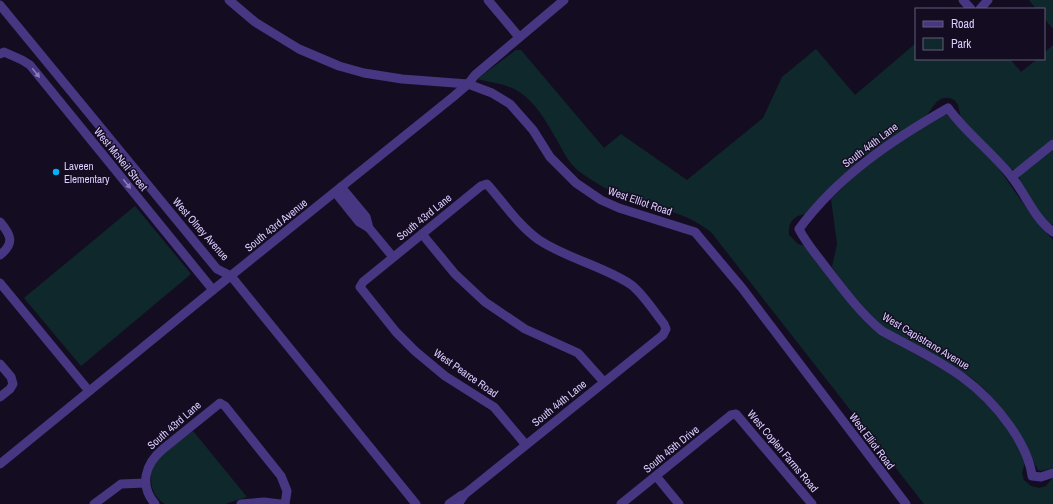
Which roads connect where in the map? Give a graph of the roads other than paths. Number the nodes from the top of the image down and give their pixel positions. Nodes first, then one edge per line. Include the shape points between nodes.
1 (229, 0) edge
2 (488, 0) edge
3 (564, 0) edge
4 (963, 0) edge
5 (988, 0) edge
6 (0, 5) edge
7 (971, 8) edge
8 (981, 8) edge
9 (519, 38) junction
10 (2, 53) edge
11 (468, 84) junction
12 (1053, 144) edge
13 (1012, 177) junction
14 (338, 190) junction
15 (0, 222) edge
16 (799, 229) joint
17 (1053, 232) edge
18 (422, 234) junction
19 (1, 252) edge
20 (393, 257) junction
21 (231, 276) junction
22 (0, 283) edge
23 (360, 287) joint
24 (213, 290) junction
25 (666, 329) joint
26 (0, 364) edge
27 (604, 382) junction
28 (89, 391) junction
29 (0, 397) edge
30 (736, 414) joint
31 (526, 445) junction
32 (0, 464) edge
33 (1043, 475) edge
34 (656, 476) junction
35 (145, 483) junction
36 (465, 494) junction
37 (94, 504) edge
38 (156, 504) edge
39 (241, 504) edge
40 (280, 504) edge
41 (285, 504) edge
42 (416, 504) edge
43 (448, 504) edge
44 (458, 504) edge
45 (621, 504) edge
46 (678, 504) edge
47 (812, 504) edge
48 (906, 504) edge

1 - 11 street, West Elliot Road via 255,22 299,50 339,66 402,79
2 - 9 street
3 - 9 street, South 43rd Avenue
4 - 7 street
5 - 8 street
6 - 21 street, West Olney Avenue via 217,269
9 - 11 street, South 43rd Avenue
10 -> 24 street, West McNeil Street via 30,65
11 - 14 street, South 43rd Avenue
11 - 48 street, West Elliot Road via 492,93 510,104 533,130 550,157 576,183 601,200 696,232 742,288
12 - 13 street
13 - 16 street, South 44th Lane via 948,108 861,164
13 - 17 street via 1032,210
14 - 20 street via 355,211 366,217 370,228
14 - 21 street, South 43rd Avenue
15 - 19 street via 8,232 10,240 9,246
16 - 33 street, West Capistrano Avenue via 804,240 858,308 882,331 954,370 980,390 998,409 1015,434 1031,466
18 - 20 street, South 43rd Lane
18 - 25 street, South 43rd Lane via 481,186 487,184 539,240 632,286
18 - 27 street via 455,274 485,302 525,329 578,353
20 - 23 street, South 43rd Lane
21 - 24 street, South 43rd Avenue
21 - 42 street, West Olney Avenue
22 - 28 street
23 - 31 street, West Pearce Road via 396,332 415,351 445,376 494,407
24 - 28 street, South 43rd Avenue
25 - 27 street, South 44th Lane
26 - 29 street via 11,377 13,384
27 - 31 street, South 44th Lane
28 - 32 street, South 43rd Avenue
30 - 34 street, South 45th Drive via 731,415
30 - 47 street, West Coplen Farms Road
31 - 36 street, South 44th Lane
34 - 45 street, South 45th Drive
34 - 46 street
35 - 37 street via 121,484
35 - 38 street via 150,497
35 - 41 street, South 43rd Lane via 146,473 155,455 220,403 281,476 287,491
36 - 43 street, South 44th Lane
36 - 44 street, South 44th Lane
39 - 40 street

